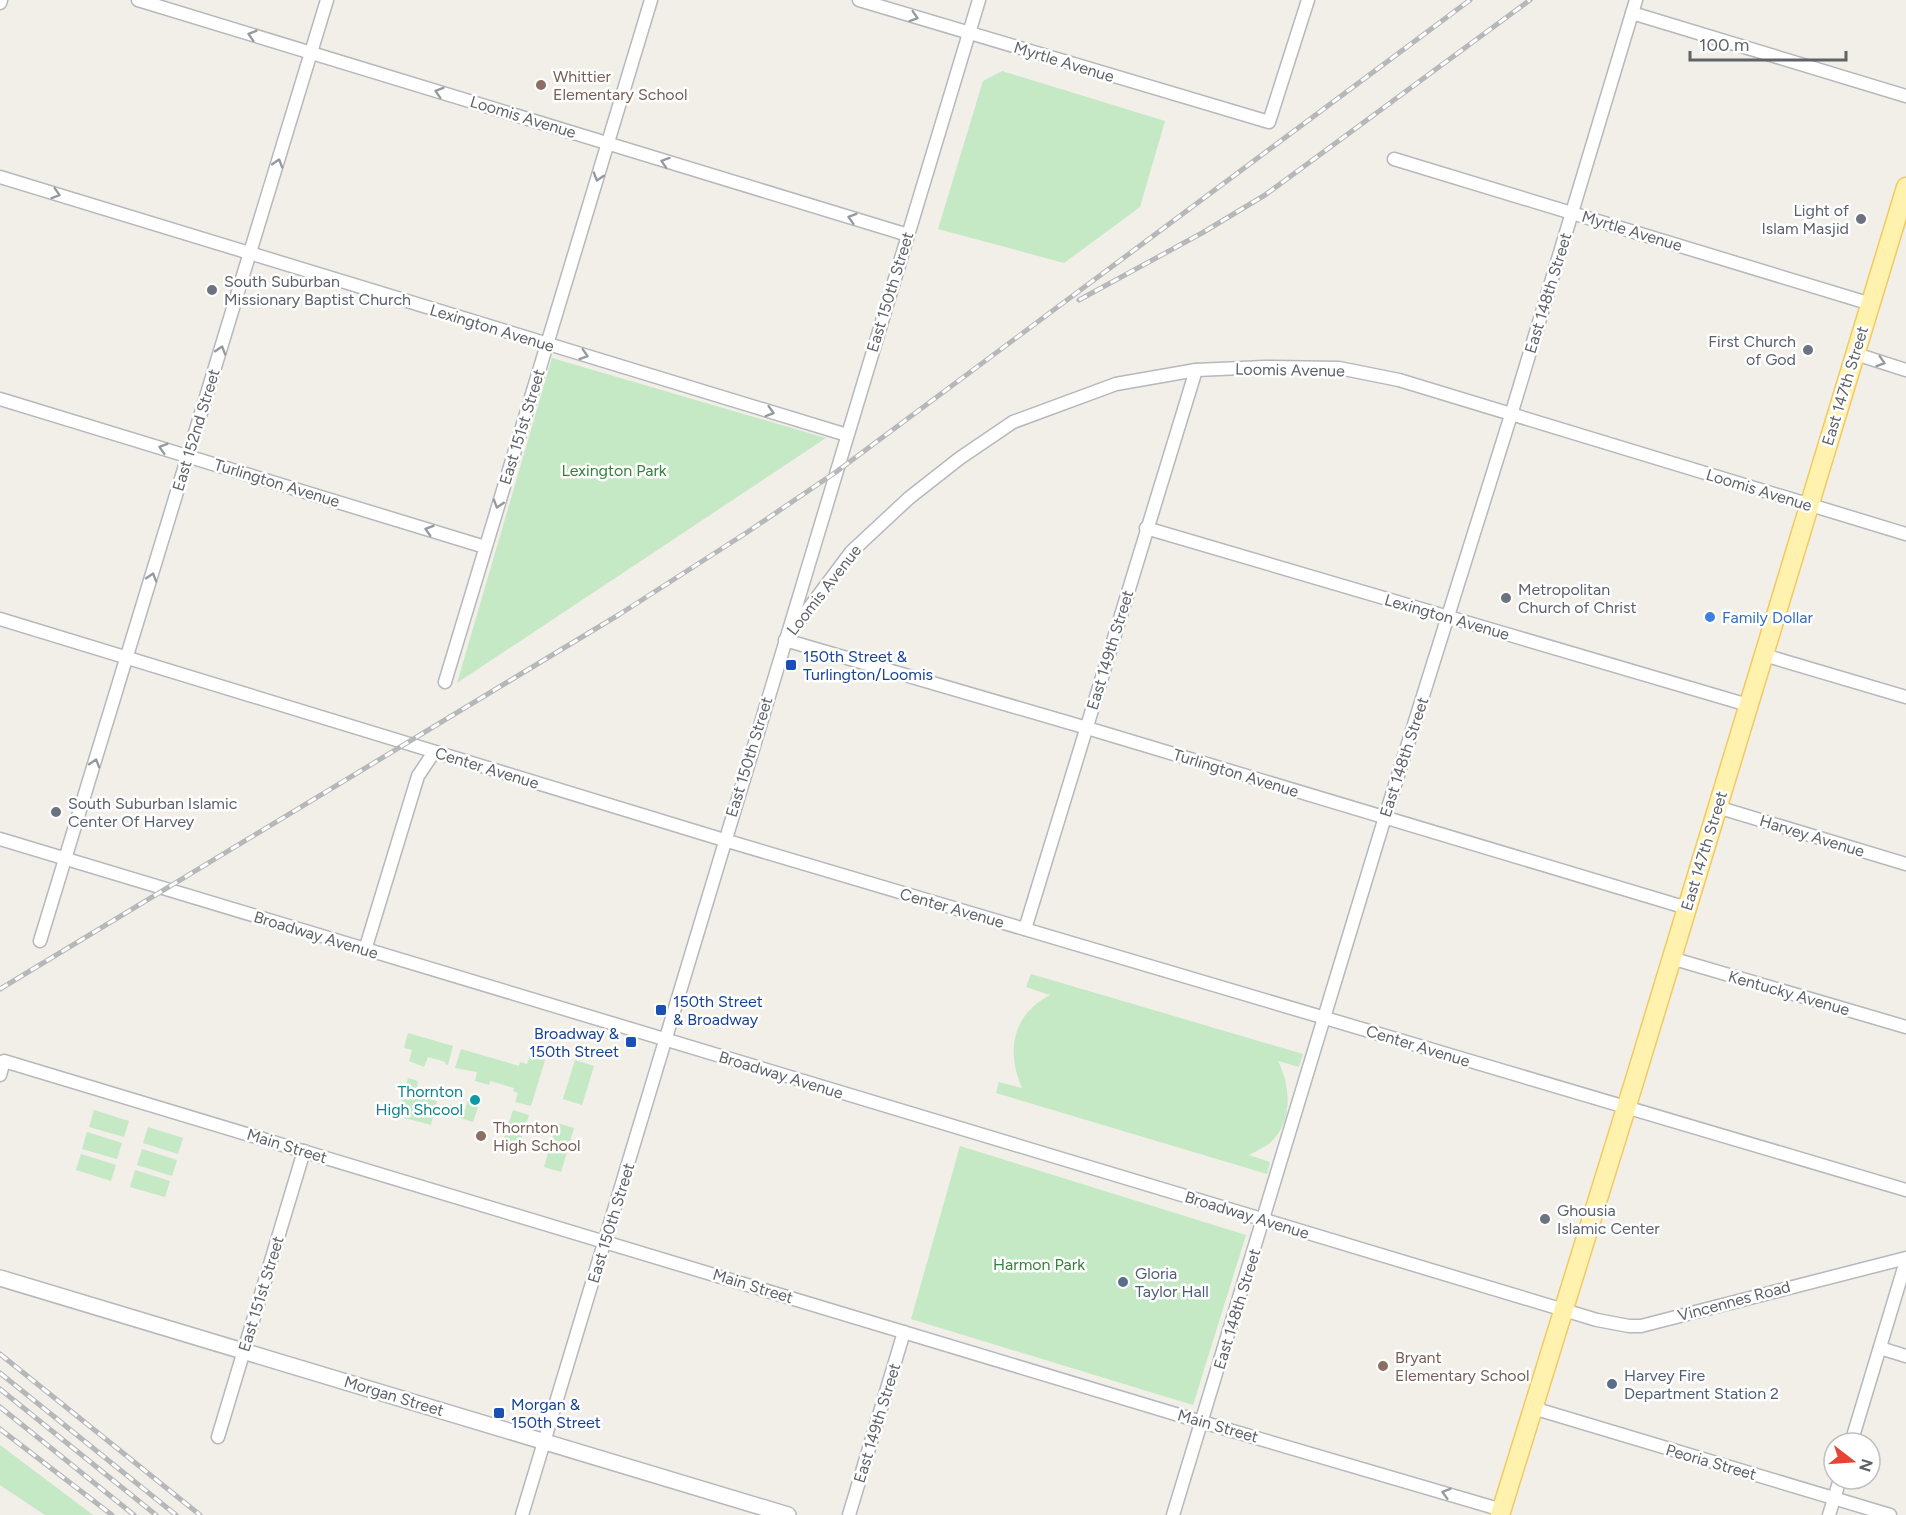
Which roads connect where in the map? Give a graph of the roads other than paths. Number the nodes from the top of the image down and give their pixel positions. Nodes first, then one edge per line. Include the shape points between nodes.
1 (138, 0) edge
2 (327, 0) edge
3 (651, 0) edge
4 (859, 0) edge
5 (979, 0) edge
6 (1308, 0) edge
7 (1636, 0) edge
8 (1632, 13) junction
9 (969, 33) junction
10 (311, 53) junction
11 (1906, 96) edge
12 (608, 143) junction
13 (1394, 159) dead end
14 (0, 177) edge
15 (1904, 198) edge
16 (1572, 213) junction
17 (908, 235) junction
18 (250, 253) junction
19 (1871, 304) junction
20 (547, 344) junction
21 (1856, 354) junction
22 (1196, 370) junction
23 (1906, 370) edge
24 (0, 399) edge
25 (1511, 415) junction
26 (847, 435) junction
27 (188, 456) junction
28 (1809, 506) junction
29 (1146, 528) junction
30 (1906, 534) edge
31 (485, 547) junction
32 (1449, 617) junction
33 (0, 619) edge
34 (785, 640) junction
35 (1764, 655) junction
36 (127, 658) junction
37 (445, 682) dead end
38 (1906, 697) edge
39 (1748, 705) junction
40 (1087, 728) junction
41 (434, 752) junction
42 (1717, 807) junction
43 (1385, 817) junction
44 (0, 839) edge
45 (724, 840) junction
46 (66, 859) junction
47 (1906, 864) edge
48 (1687, 908) junction
49 (1025, 929) junction
50 (40, 941) dead end
51 (365, 950) junction
52 (1671, 958) junction
53 (1325, 1018) junction
54 (1906, 1027) edge
55 (666, 1040) junction
56 (0, 1075) edge
57 (1626, 1107) junction
58 (304, 1151) junction
59 (1906, 1190) edge
60 (1264, 1220) junction
61 (605, 1242) junction
62 (1906, 1260) edge
63 (0, 1278) edge
64 (1562, 1310) junction
65 (904, 1332) junction
66 (1880, 1348) junction
67 (244, 1351) junction
68 (1906, 1356) edge
69 (1533, 1408) junction
70 (1202, 1422) junction
71 (1855, 1431) edge
72 (218, 1437) dead end
73 (544, 1442) junction
74 (1836, 1491) edge
75 (1834, 1498) junction
76 (1501, 1512) edge
77 (522, 1515) edge
78 (789, 1515) edge
79 (849, 1515) edge
80 (1173, 1515) edge
81 (1829, 1515) edge
82 (1890, 1515) edge

10 -> 1 street, Loomis Avenue
2 - 10 street, East 152nd Street
3 - 12 street, East 151st Street
4 -> 9 street, Myrtle Avenue
5 - 9 street, East 150th Street
6 - 9 street, Myrtle Avenue via 1269,122
7 - 8 street, East 148th Street
8 - 11 street
8 - 16 street, East 148th Street
9 - 17 street, East 150th Street
12 -> 10 street, Loomis Avenue
18 -> 10 street, East 152nd Street
17 -> 12 street, Loomis Avenue
12 -> 20 street, East 151st Street
13 - 16 street, Myrtle Avenue
14 -> 18 street, Lexington Avenue
15 - 19 main road, East 147th Street
16 - 19 street, Myrtle Avenue
16 - 25 street, East 148th Street
17 - 26 street, East 150th Street
18 - 20 street, Lexington Avenue
27 -> 18 street, East 152nd Street
19 - 21 main road, East 147th Street
20 -> 26 street, Lexington Avenue
20 -> 31 street, East 151st Street
21 -> 23 street
21 - 28 main road, East 147th Street
22 - 25 street, Loomis Avenue via 1339,368 1399,380
22 - 29 street, East 149th Street
22 - 34 street, Loomis Avenue via 1116,384 1013,422 909,498 851,552
27 -> 24 street, Turlington Avenue
25 - 28 street, Loomis Avenue
25 - 32 street, East 148th Street
26 - 34 street, East 150th Street
31 -> 27 street, Turlington Avenue
36 -> 27 street, East 152nd Street
28 - 30 street, Loomis Avenue
28 - 35 main road, East 147th Street
29 - 32 street, Lexington Avenue
29 - 40 street, East 149th Street
31 - 37 street, East 151st Street
32 - 39 street, Lexington Avenue
32 - 43 street, East 148th Street
33 - 36 street, Center Avenue
34 - 40 street, Turlington Avenue
34 - 45 street, East 150th Street
35 - 38 street
35 - 39 main road, East 147th Street
36 - 41 street, Center Avenue
46 -> 36 street, East 152nd Street
39 - 42 main road, East 147th Street
40 - 43 street, Turlington Avenue
40 - 49 street, East 149th Street
41 - 45 street, Center Avenue
41 - 51 street via 418,776
42 - 47 street, Harvey Avenue
42 - 48 main road, East 147th Street
43 - 48 street, Turlington Avenue
43 - 53 street, East 148th Street
44 - 46 street, Broadway Avenue
45 - 49 street, Center Avenue
45 - 55 street, East 150th Street
46 - 50 street, East 152nd Street
46 - 51 street, Broadway Avenue
48 - 52 main road, East 147th Street
49 - 53 street, Center Avenue
51 - 55 street, Broadway Avenue
52 - 54 street, Kentucky Avenue
52 - 57 main road, East 147th Street
53 - 57 street, Center Avenue
53 - 60 street, East 148th Street
55 - 60 street, Broadway Avenue
55 - 61 street, East 150th Street
56 - 58 street, Main Street via 4,1061
57 - 59 street, Center Avenue
57 - 64 main road, East 147th Street
58 - 61 street, Main Street
58 - 67 street, East 151st Street
60 - 64 street, Broadway Avenue
60 - 70 street, East 148th Street
61 - 65 street, Main Street
61 - 73 street, East 150th Street
62 - 64 street, Vincennes Road via 1641,1326
62 - 66 street
63 - 67 street, Morgan Street
64 - 69 main road, East 147th Street
65 - 70 street, Main Street
65 - 79 street, East 149th Street
66 - 68 street
66 - 71 street
67 - 72 street, East 151st Street
67 - 73 street, Morgan Street
69 - 75 street, Peoria Street
69 - 76 main road, East 147th Street
76 -> 70 street, Main Street
70 - 80 street, East 148th Street
73 - 77 street, East 150th Street
73 - 78 street, Morgan Street
74 - 75 street
75 - 81 street
75 - 82 street, Peoria Street

